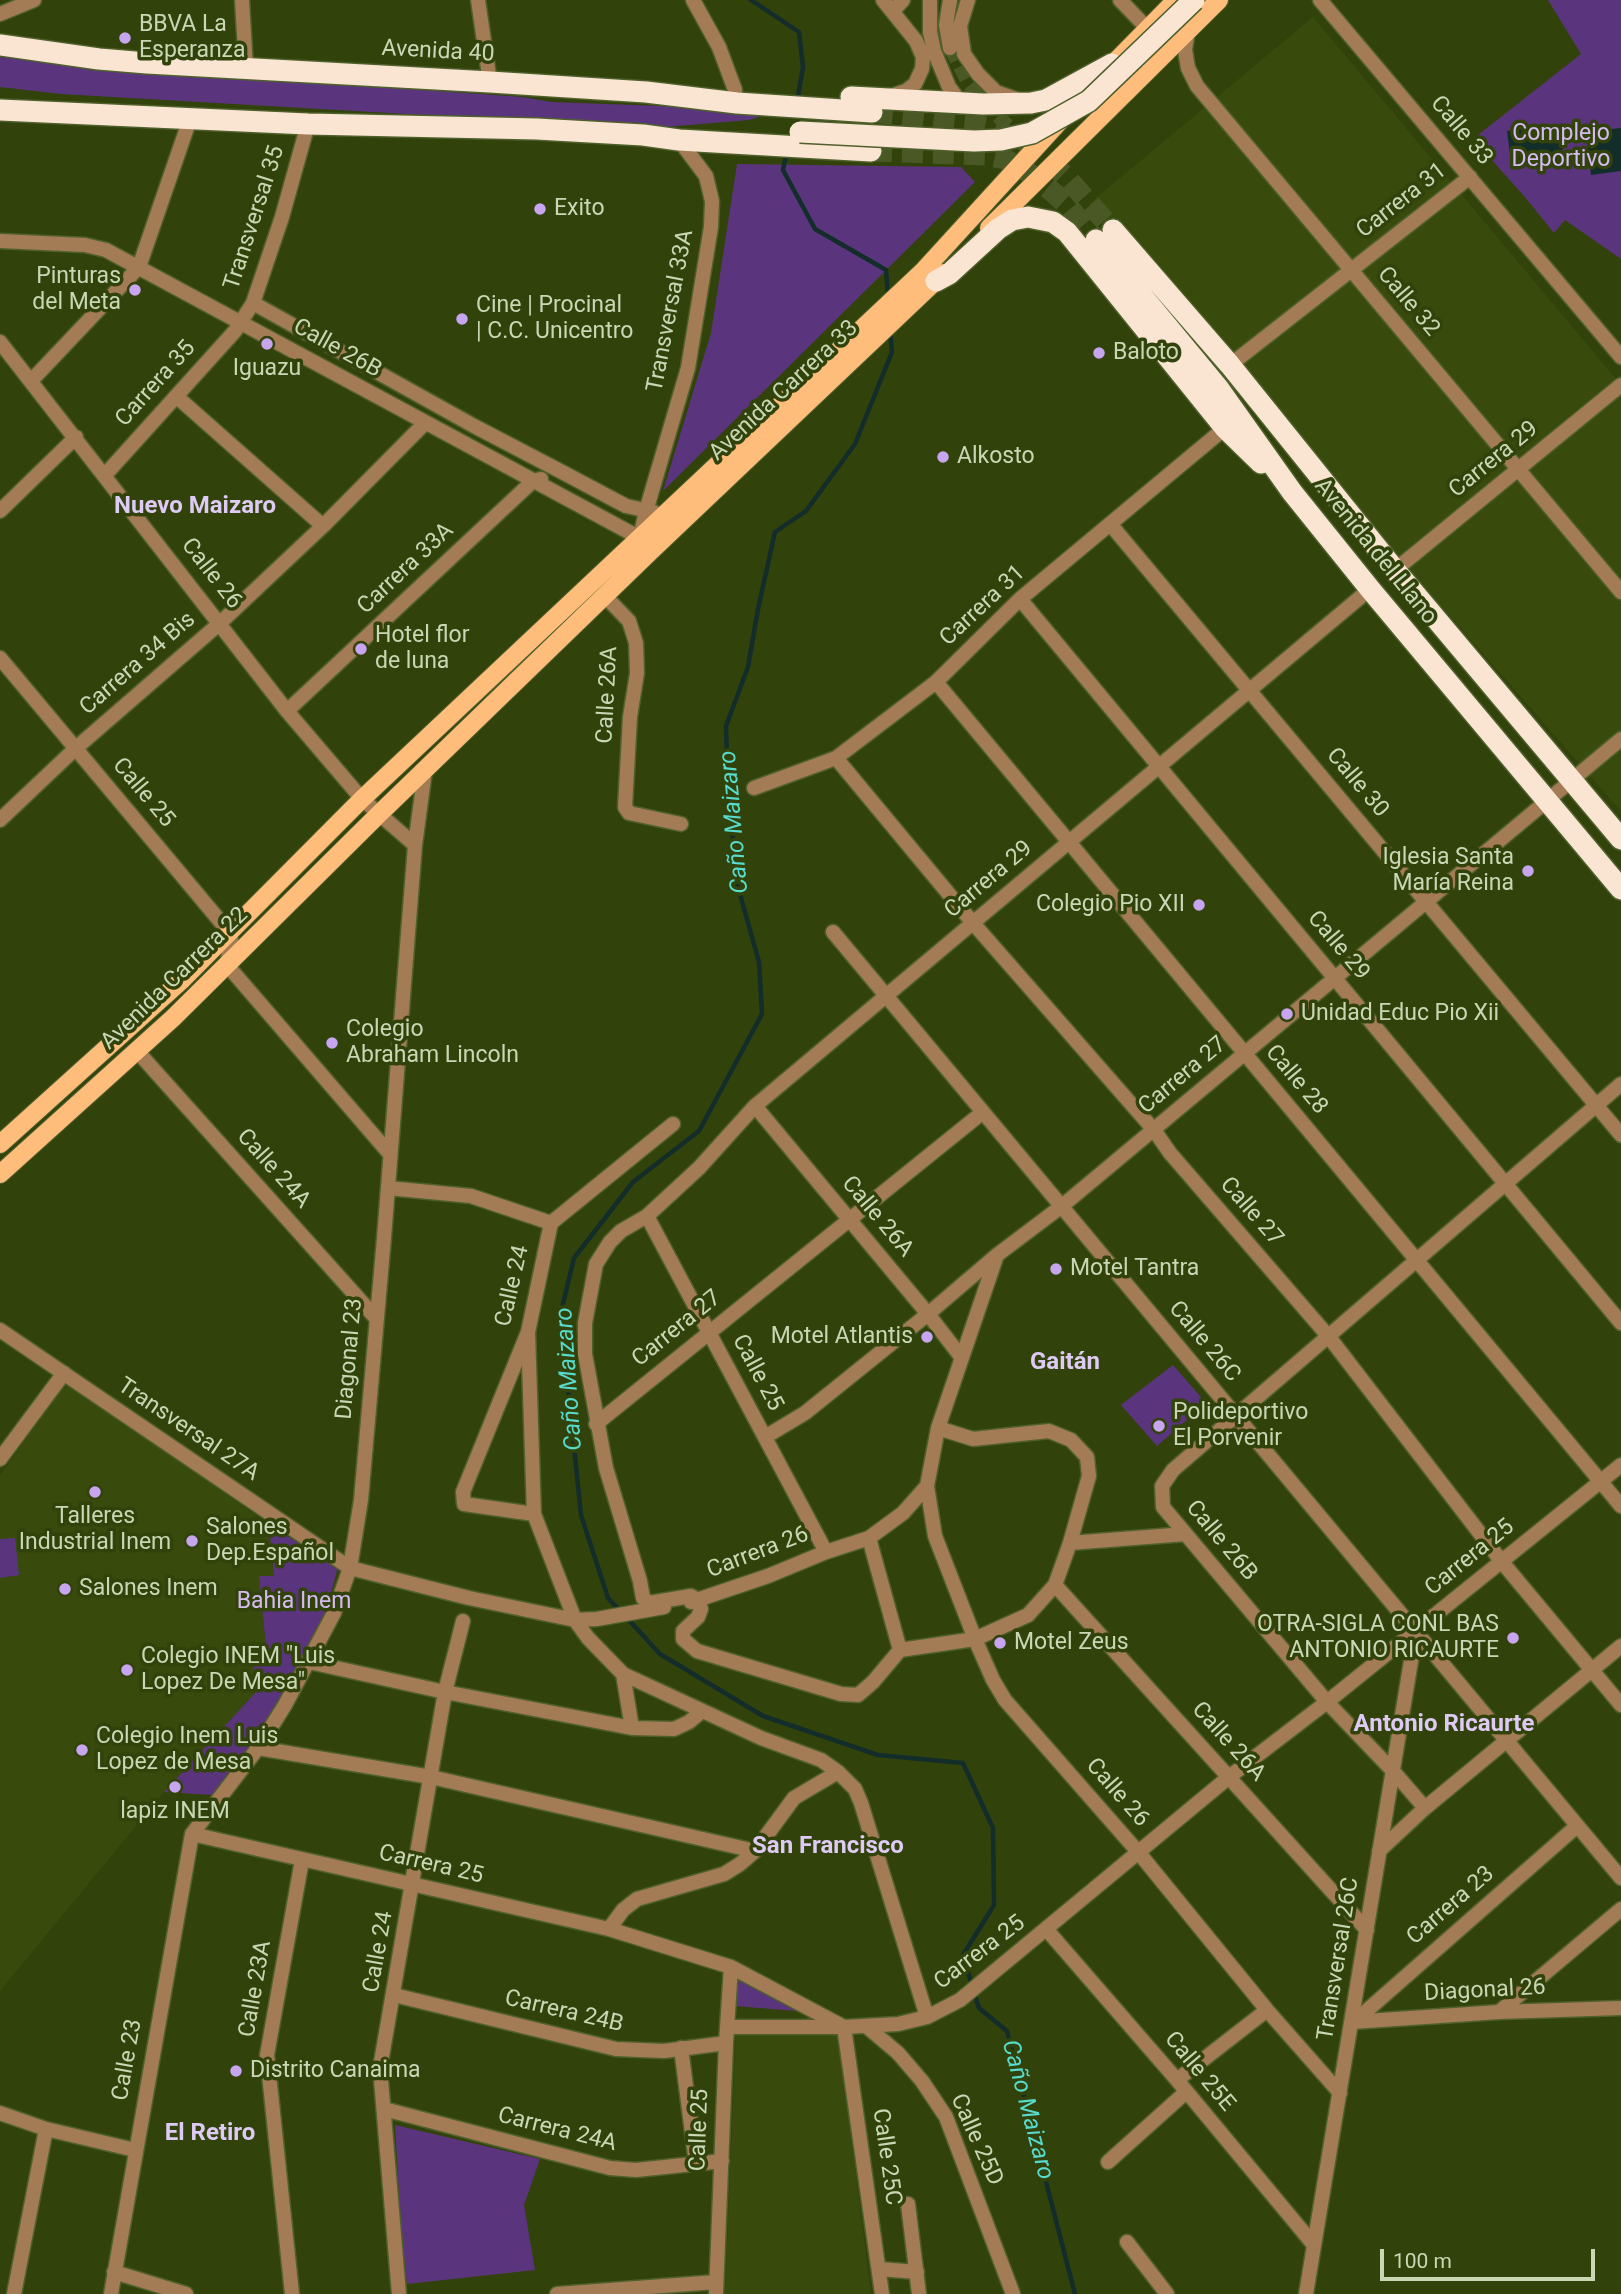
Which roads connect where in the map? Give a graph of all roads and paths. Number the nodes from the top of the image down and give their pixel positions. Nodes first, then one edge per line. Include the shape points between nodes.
1 (34, 0) edge
2 (242, 0) edge
3 (478, 0) edge
4 (693, 0) edge
5 (930, 0) edge
6 (950, 0) edge
7 (968, 0) edge
8 (1120, 0) edge
9 (1176, 0) edge
10 (1194, 0) edge
11 (1219, 0) edge
12 (1320, 0) edge
13 (893, 4) edge
14 (0, 14) edge
15 (1148, 29) junction
16 (1188, 30) junction
17 (0, 45) edge
18 (950, 48) tunnel mouth
19 (1112, 64) junction
20 (246, 68) junction
21 (490, 82) junction
22 (735, 90) junction
23 (646, 92) junction
24 (782, 99) junction
25 (960, 103) junction
26 (1031, 103) junction
27 (878, 105) junction
28 (0, 110) edge
29 (1063, 117) junction
30 (190, 119) junction
31 (308, 124) junction
32 (643, 135) junction
33 (790, 139) junction
34 (679, 140) junction
35 (871, 151) tunnel mouth
36 (1470, 177) junction
37 (0, 241) edge
38 (139, 267) junction
39 (1352, 270) junction
40 (936, 281) junction
41 (902, 302) junction
42 (253, 303) junction
43 (241, 323) junction
44 (0, 342) edge
45 (1621, 357) edge
46 (1230, 365) junction
47 (31, 381) junction
48 (1621, 385) edge
49 (176, 396) junction
50 (425, 423) junction
51 (1225, 428) junction
52 (76, 437) junction
53 (1518, 469) junction
54 (562, 472) junction
55 (105, 475) junction
56 (533, 481) junction
57 (1292, 492) junction
58 (0, 511) edge
59 (646, 511) junction
60 (666, 511) junction
61 (1111, 525) junction
62 (323, 526) junction
63 (640, 538) junction
64 (1395, 570) junction
65 (1370, 589) junction
66 (1621, 592) edge
67 (605, 596) junction
68 (1020, 599) junction
69 (220, 623) junction
70 (0, 658) edge
71 (936, 682) junction
72 (1250, 691) junction
73 (287, 710) junction
74 (1621, 739) edge
75 (76, 748) junction
76 (836, 758) junction
77 (1160, 766) junction
78 (425, 771) junction
79 (1573, 779) junction
80 (754, 788) dead end
81 (362, 799) junction
82 (1548, 800) junction
83 (379, 814) junction
84 (0, 820) edge
85 (681, 824) dead end
86 (1621, 839) edge
87 (1068, 843) junction
88 (415, 845) junction
89 (1621, 890) edge
90 (1426, 902) junction
91 (973, 923) junction
92 (833, 932) dead end
93 (230, 933) junction
94 (227, 965) junction
95 (1335, 978) junction
96 (886, 996) junction
97 (137, 1051) junction
98 (1245, 1054) junction
99 (1621, 1084) edge
100 (1596, 1105) junction
101 (755, 1106) junction
102 (983, 1112) junction
103 (673, 1124) dead end
104 (1154, 1130) junction
105 (1621, 1135) edge
106 (0, 1144) edge
107 (389, 1153) junction
108 (0, 1174) edge
109 (1506, 1183) junction
110 (388, 1188) junction
111 (1062, 1206) junction
112 (648, 1216) junction
113 (849, 1219) junction
114 (551, 1223) junction
115 (998, 1255) junction
116 (1417, 1260) junction
117 (928, 1314) junction
118 (375, 1317) junction
119 (1621, 1323) edge
120 (0, 1329) edge
121 (709, 1331) junction
122 (528, 1332) junction
123 (1329, 1337) junction
124 (962, 1358) junction
125 (64, 1373) junction
126 (1236, 1415) junction
127 (596, 1424) junction
128 (939, 1428) junction
129 (765, 1437) junction
130 (0, 1459) edge
131 (1621, 1465) edge
132 (1601, 1481) junction
133 (927, 1486) junction
134 (1621, 1506) edge
135 (534, 1514) junction
136 (1186, 1534) junction
137 (869, 1538) junction
138 (1070, 1543) junction
139 (826, 1552) junction
140 (1502, 1562) junction
141 (350, 1568) junction
142 (1055, 1585) junction
143 (698, 1600) junction
144 (575, 1620) junction
145 (463, 1621) dead end
146 (1416, 1631) junction
147 (975, 1639) junction
148 (1621, 1646) edge
149 (900, 1650) junction
150 (309, 1662) junction
151 (1592, 1670) junction
152 (623, 1674) junction
153 (445, 1692) junction
154 (1327, 1702) junction
155 (1621, 1705) edge
156 (702, 1711) junction
157 (632, 1728) junction
158 (1507, 1741) junction
159 (258, 1748) junction
160 (1392, 1771) junction
161 (838, 1772) junction
162 (431, 1777) junction
163 (1229, 1777) junction
164 (1424, 1808) junction
165 (1577, 1826) junction
166 (192, 1833) junction
167 (755, 1851) junction
168 (1379, 1851) junction
169 (1139, 1853) junction
170 (302, 1860) junction
171 (1621, 1878) edge
172 (414, 1885) junction
173 (1621, 1909) edge
174 (609, 1929) junction
175 (1047, 1930) junction
176 (1367, 1930) junction
177 (731, 1967) junction
178 (394, 1995) junction
179 (1621, 2007) edge
180 (1267, 2010) junction
181 (1499, 2012) junction
182 (927, 2017) junction
183 (1353, 2022) junction
184 (866, 2026) junction
185 (727, 2027) junction
186 (844, 2027) junction
187 (726, 2043) junction
188 (681, 2049) junction
189 (1182, 2086) junction
190 (1339, 2093) junction
191 (384, 2109) junction
192 (0, 2113) edge
193 (46, 2129) junction
194 (135, 2150) junction
195 (722, 2161) junction
196 (1108, 2162) dead end
197 (696, 2163) junction
198 (908, 2204) dead end
199 (1127, 2242) dead end
200 (1314, 2245) junction
201 (879, 2269) junction
202 (114, 2272) junction
203 (916, 2272) junction
204 (716, 2288) edge
205 (14, 2294) edge
206 (111, 2294) edge
207 (186, 2294) edge
208 (292, 2294) edge
209 (399, 2294) edge
210 (557, 2294) edge
211 (882, 2294) edge
212 (919, 2294) edge
213 (1013, 2294) edge
214 (1167, 2294) edge
215 (1307, 2294) edge

1 - 14 street
2 - 20 street
3 - 21 street
4 - 22 street via 719,47
5 - 25 street via 934,51
6 - 18 street via 946,25
7 - 26 street via 960,26 964,54 996,92
8 - 15 street
9 - 15 main road, Avenida Carrera 33
10 - 29 highway, bridge via 1089,102
11 - 16 main road, Avenida Carrera 33
12 - 36 street, Calle 33
13 - 27 street via 919,46 922,69 911,88
15 - 19 main road, Avenida Carrera 33
16 - 39 street, Calle 32 via 1185,50 1193,81
16 - 40 main road, Avenida Carrera 33
17 - 20 highway, Avenida 40 via 135,62
19 - 26 highway via 1046,100
19 - 29 main road, Avenida Carrera 33
20 - 21 highway, Avenida 40
21 - 23 highway, Avenida 40
22 - 23 highway
22 - 24 highway
23 - 24 highway, Avenida 40
24 - 27 highway
25 - 26 highway
25 - 27 highway
28 - 30 highway
29 - 33 highway, bridge via 1032,133 1000,140
29 - 41 main road, Avenida Carrera 33 via 923,271
30 - 31 highway
30 - 38 street
31 - 32 highway
31 - 42 street, Transversal 35
32 - 33 highway via 717,131
32 - 34 highway
33 - 34 highway
33 - 35 highway
34 - 59 street, Transversal 33A via 706,176 712,201 711,227 688,368
36 - 39 street, Carrera 31
36 - 45 street, Calle 33
37 - 38 street, Calle 26B via 96,246
38 - 43 street, Calle 26B
38 - 47 street
39 - 46 street, Carrera 31
39 - 53 street, Calle 32
40 - 41 main road, Avenida Carrera 33
40 - 51 highway via 1012,220 1028,216 1053,222 1067,232
41 - 60 main road, Avenida Carrera 33 via 881,311
41 - 67 main road, Avenida Carrera 33 via 883,331
42 - 43 street, Transversal 35
42 - 54 street, Calle 26B
43 - 49 street, Carrera 35
43 - 50 street, Calle 26B
44 - 47 street, Calle 26
46 - 57 highway, Avenida del Llano via 1104,235
46 - 64 highway, Avenida del Llano
47 - 52 street, Calle 26
48 - 53 street, Carrera 29
49 - 55 street, Carrera 35
49 - 62 street
50 - 56 street, Calle 26B
50 - 62 street, Carrera 34 Bis
51 - 57 highway
51 - 61 street, Carrera 31
52 - 55 street, Calle 26
52 - 58 street
53 - 64 street, Carrera 29
53 - 66 street, Calle 32
54 - 56 street, Carrera 33A
54 - 59 street, Calle 26B via 626,506
55 - 69 street, Calle 26
56 - 63 street, Calle 26B
56 - 73 street, Carrera 33A
57 - 65 highway, Avenida del Llano
59 - 60 street, Calle 26B
59 - 63 street, Transversal 33A
60 - 63 main road, Avenida Carrera 33
61 - 68 street, Carrera 31
61 - 72 street, Calle 30
62 - 69 street, Carrera 34 Bis
63 - 81 main road, Avenida Carrera 33
64 - 79 highway, Avenida del Llano
65 - 72 street, Carrera 29
65 - 82 highway, Avenida del Llano
67 - 78 main road, Avenida Carrera 33
67 - 85 street, Calle 26A via 628,621 636,643 625,807 629,813
68 - 71 street, Carrera 31
68 - 77 street, Calle 29
69 - 73 street, Calle 26
69 - 75 street, Carrera 34 Bis
70 - 75 street, Calle 25
71 - 76 street, Carrera 31
71 - 87 street, Calle 28
72 - 77 street, Carrera 29
72 - 90 street, Calle 30
73 - 81 street, Calle 26
74 - 79 street, Carrera 27
75 - 84 street, Carrera 34 Bis
75 - 93 street, Calle 25
76 - 80 street, Carrera 31
76 - 91 street, Calle 27
77 - 87 street, Carrera 29
77 - 95 street, Calle 29
78 - 83 main road, Avenida Carrera 33
78 - 88 street, Diagonal 23
79 - 82 street, Carrera 27
79 - 86 highway, Avenida del Llano
81 - 83 street
81 - 93 main road, Avenida Carrera 22
82 - 89 highway, Avenida del Llano
82 - 90 street, Carrera 27
83 - 88 street
83 - 94 main road, Avenida Carrera 22
87 - 91 street, Carrera 29
87 - 98 street, Calle 28
88 - 107 street, Diagonal 23
90 - 95 street, Carrera 27
90 - 100 street, Calle 30
91 - 96 street, Carrera 29
91 - 104 street, Calle 27
92 - 96 street, Calle 26C
93 - 94 street
93 - 106 main road, Avenida Carrera 22
94 - 97 main road, Avenida Carrera 22
94 - 107 street
95 - 98 street, Carrera 27
95 - 109 street, Calle 29
96 - 101 street, Carrera 29
96 - 102 street, Calle 26C
97 - 108 main road, Avenida Carrera 22
97 - 118 street, Calle 24A
98 - 104 street, Carrera 27
98 - 116 street, Calle 28
99 - 100 street
100 - 105 street, Calle 30
100 - 109 street
101 - 112 street, Carrera 29
101 - 113 street, Calle 26A
102 - 111 street, Calle 26C
102 - 113 street, Carrera 27
103 - 114 street, Calle 24
104 - 111 street, Carrera 27
104 - 123 street, Calle 27
107 - 110 street, Diagonal 23
109 - 116 street
109 - 119 street, Calle 29
110 - 114 street via 471,1196
110 - 118 street, Diagonal 23
111 - 115 street, Carrera 27
111 - 126 street, Calle 26C
112 - 121 street, Calle 25
112 - 127 street via 621,1231 596,1264 585,1322 585,1354
113 - 117 street, Calle 26A
113 - 121 street, Carrera 27
114 - 122 street, Calle 24
115 - 117 street, Carrera 27
115 - 124 street, Carrera 26
116 - 123 street
116 - 132 street, Calle 28
117 - 124 street, Calle 26A
117 - 129 street, Carrera 27 via 806,1413
118 - 141 street, Diagonal 23
120 - 125 street, Transversal 27A
121 - 127 street, Carrera 27
121 - 129 street, Calle 25
122 - 135 street
122 - 135 street, Calle 24 via 463,1492 464,1504
123 - 126 street
123 - 140 street, Calle 27
124 - 128 street, Carrera 26
125 - 130 street
125 - 141 street, Transversal 27A
126 - 136 street, Calle 26B via 1173,1470 1162,1486 1163,1507
126 - 146 street, Calle 26C
127 - 143 street via 643,1598 649,1603 691,1596
128 - 133 street, Carrera 26
128 - 138 street via 973,1439 1049,1431 1071,1440 1087,1457 1088,1476
129 - 139 street, Calle 25
131 - 132 street, Carrera 25
132 - 134 street, Calle 28
132 - 140 street, Carrera 25
133 - 137 street, Carrera 26 via 903,1513
133 - 147 street, Calle 26 via 935,1536
135 - 144 street
136 - 138 street
136 - 154 street, Calle 26B
137 - 139 street, Carrera 26
137 - 149 street
138 - 142 street
139 - 143 street, Carrera 26
140 - 146 street, Carrera 25
140 - 151 street, Calle 27
141 - 144 street, Carrera 26
141 - 150 street, Diagonal 23
142 - 147 street via 1028,1615
142 - 163 street, Calle 26A
143 - 144 street, Carrera 26
143 - 149 street via 698,1617 683,1631 683,1639 696,1651 841,1694 858,1695
144 - 152 street
145 - 153 street, Calle 24
146 - 154 street, Carrera 25
146 - 158 street, Calle 26C
146 - 160 street, Transversal 26C
147 - 149 street
147 - 169 street, Calle 26 via 1005,1700
148 - 151 street
150 - 153 street
150 - 159 street, Diagonal 23
151 - 155 street, Calle 27
151 - 158 street
152 - 156 street
152 - 157 street
153 - 157 street
153 - 162 street, Calle 24
154 - 160 street, Calle 26B
154 - 163 street, Carrera 25
156 - 157 street via 674,1729
156 - 161 street via 821,1760
158 - 164 street
158 - 165 street, Calle 26C
159 - 162 street
159 - 166 street, Diagonal 23
160 - 164 street, Calle 26B
160 - 168 street, Transversal 26C
161 - 167 street via 794,1798
161 - 182 street via 855,1789 861,1803
162 - 167 street
162 - 172 street, Calle 24
163 - 169 street, Carrera 25
163 - 176 street, Calle 26A
164 - 168 street
165 - 171 street, Calle 26C
165 - 183 street, Carrera 23
166 - 170 street, Carrera 25
166 - 194 street, Calle 23
167 - 174 street via 724,1874 637,1899
168 - 176 street, Transversal 26C
169 - 175 street, Carrera 25
169 - 180 street, Calle 26
170 - 172 street, Carrera 25
170 - 208 street, Calle 23A via 267,2055
172 - 174 street, Carrera 25
172 - 178 street, Calle 24
173 - 181 street
174 - 177 street, Carrera 25
175 - 182 street, Carrera 25 via 966,1996
175 - 189 street, Calle 25E
176 - 183 street, Transversal 26C
177 - 185 street, Calle 25
177 - 186 street, Carrera 25
178 - 188 street, Carrera 24B via 616,2049
178 - 191 street, Calle 24 via 380,2068
179 - 181 street, Diagonal 26
180 - 189 street
180 - 190 street, Calle 26
181 - 183 street, Diagonal 26
182 - 184 street, Carrera 25
183 - 190 street, Transversal 26C
184 - 186 street, Carrera 25
184 - 213 street, Calle 25D via 898,2053 946,2117
185 - 186 street
185 - 187 street, Calle 25
186 - 201 street, Calle 25C
187 - 188 street, Carrera 24B
187 - 195 street, Calle 25
188 - 197 street, Calle 25
189 - 196 street
189 - 200 street, Calle 25E
190 - 200 street, Transversal 26C
191 - 197 street, Carrera 24A via 610,2168 636,2170
191 - 209 street, Calle 24
192 - 193 street
193 - 194 street
193 - 205 street
194 - 202 street, Calle 23
195 - 197 street, Carrera 24A
195 - 204 street, Calle 25
198 - 203 street, Calle 25C
199 - 214 street
200 - 215 street, Transversal 26C
201 - 203 street
201 - 211 street, Calle 25C
202 - 206 street, Calle 23
202 - 207 street
203 - 212 street, Calle 25C
204 - 210 street

